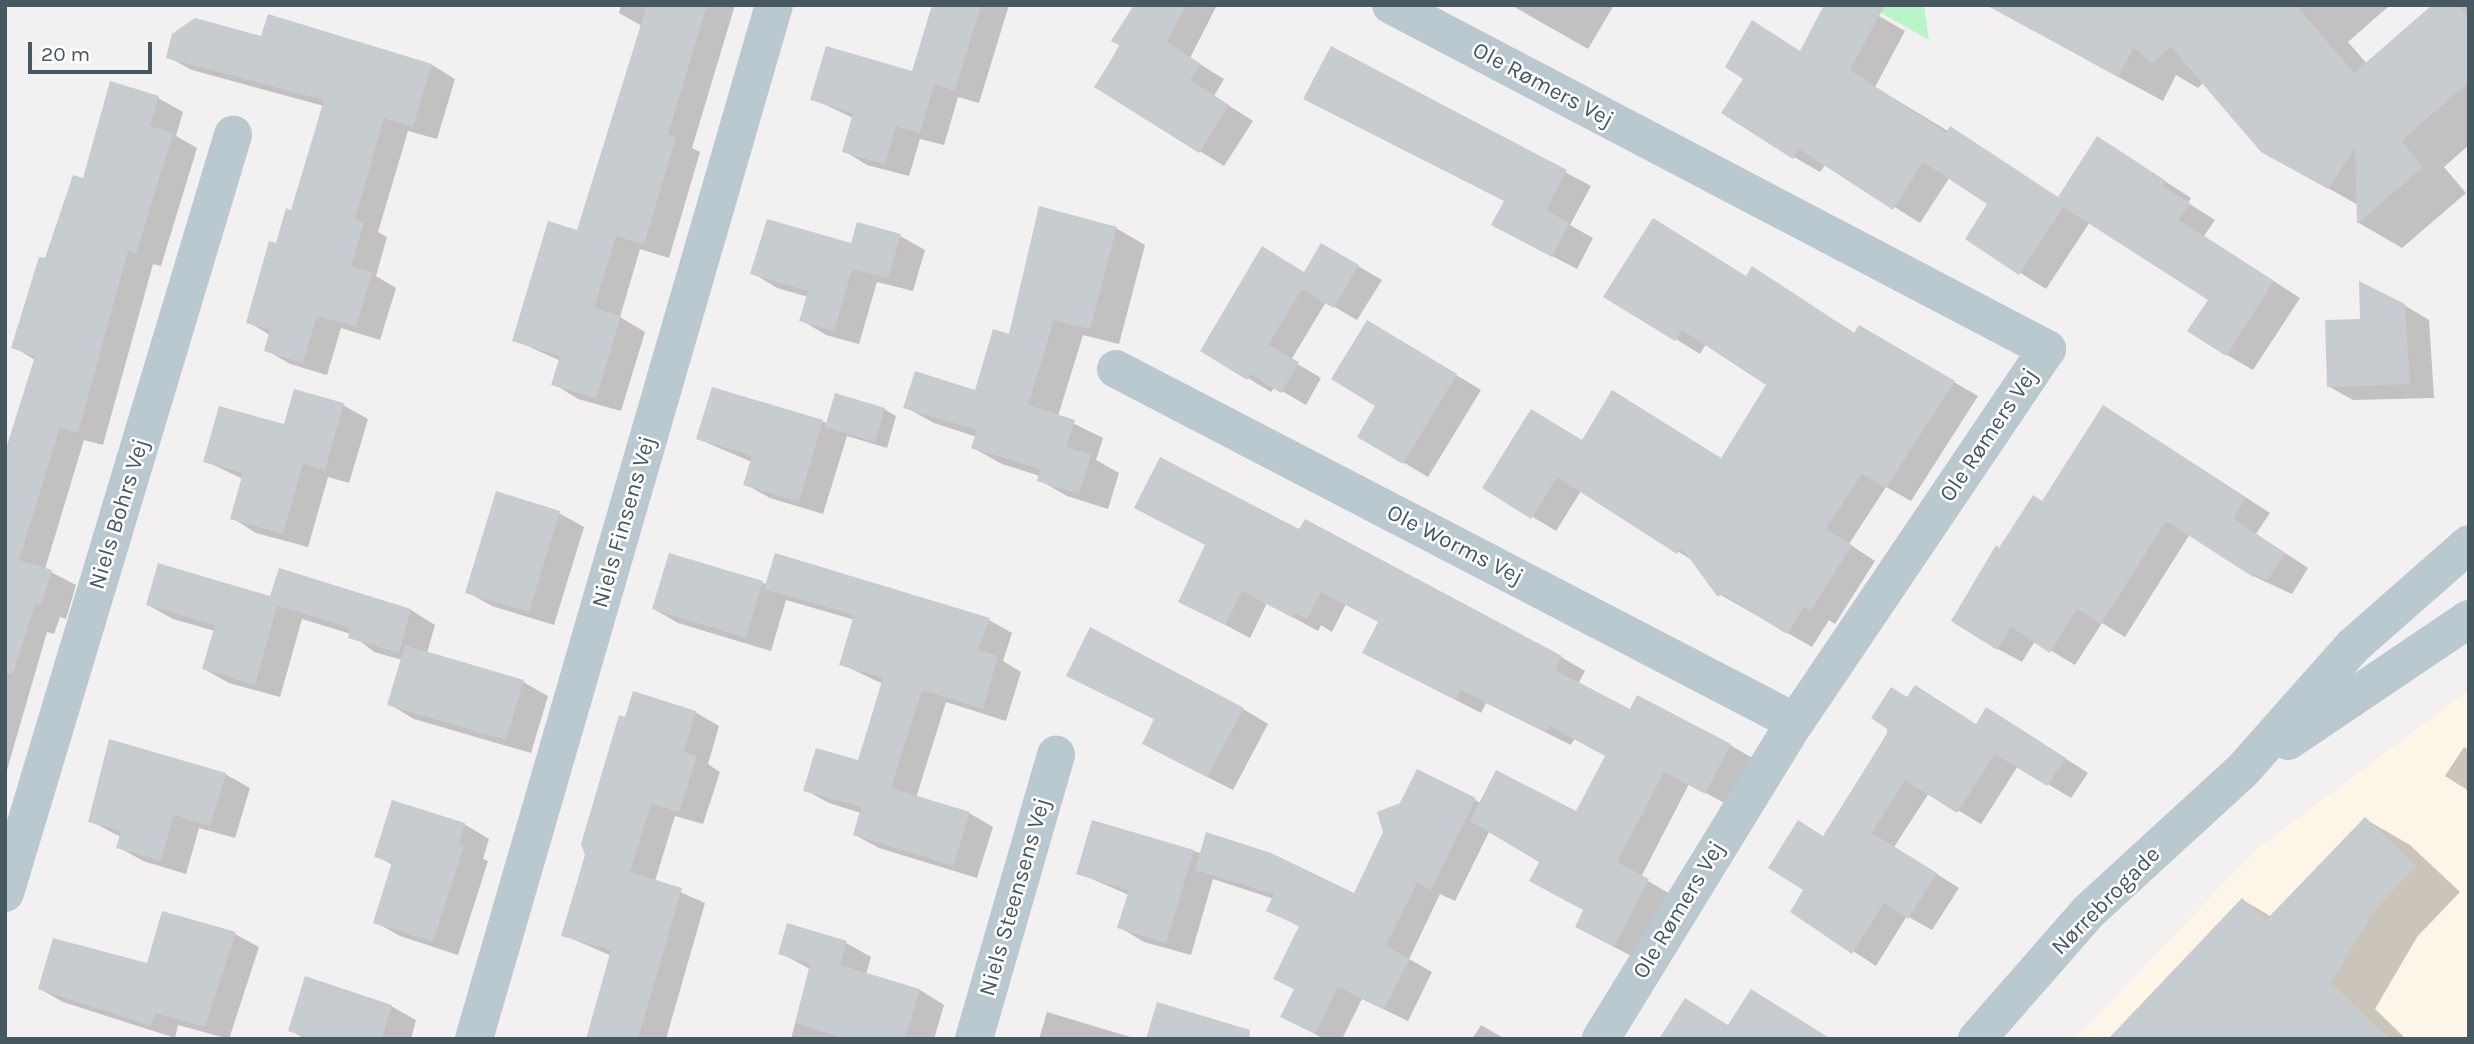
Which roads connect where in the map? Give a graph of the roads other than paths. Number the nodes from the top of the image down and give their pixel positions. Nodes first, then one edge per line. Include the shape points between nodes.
1 (774, 5) edge
2 (1391, 5) edge
3 (233, 135) dead end
4 (1116, 369) dead end
5 (2469, 544) edge
6 (2469, 619) edge
7 (1795, 722) junction
8 (1056, 755) dead end
9 (2242, 771) junction
10 (5, 892) edge
11 (474, 1039) edge
12 (974, 1039) edge
13 (1601, 1039) edge
14 (1977, 1039) edge

1 - 11 street, Niels Finsens Vej
2 - 7 street, Ole Rømers Vej via 2047,349
3 - 10 street, Niels Bohrs Vej
4 - 7 street, Ole Worms Vej
5 - 9 street, Nørrebrogade via 2353,646
6 - 9 street, Nørrebrogade
7 - 13 street, Ole Rømers Vej
8 - 12 street, Niels Steensens Vej
9 - 14 street, Nørrebrogade via 2090,911

